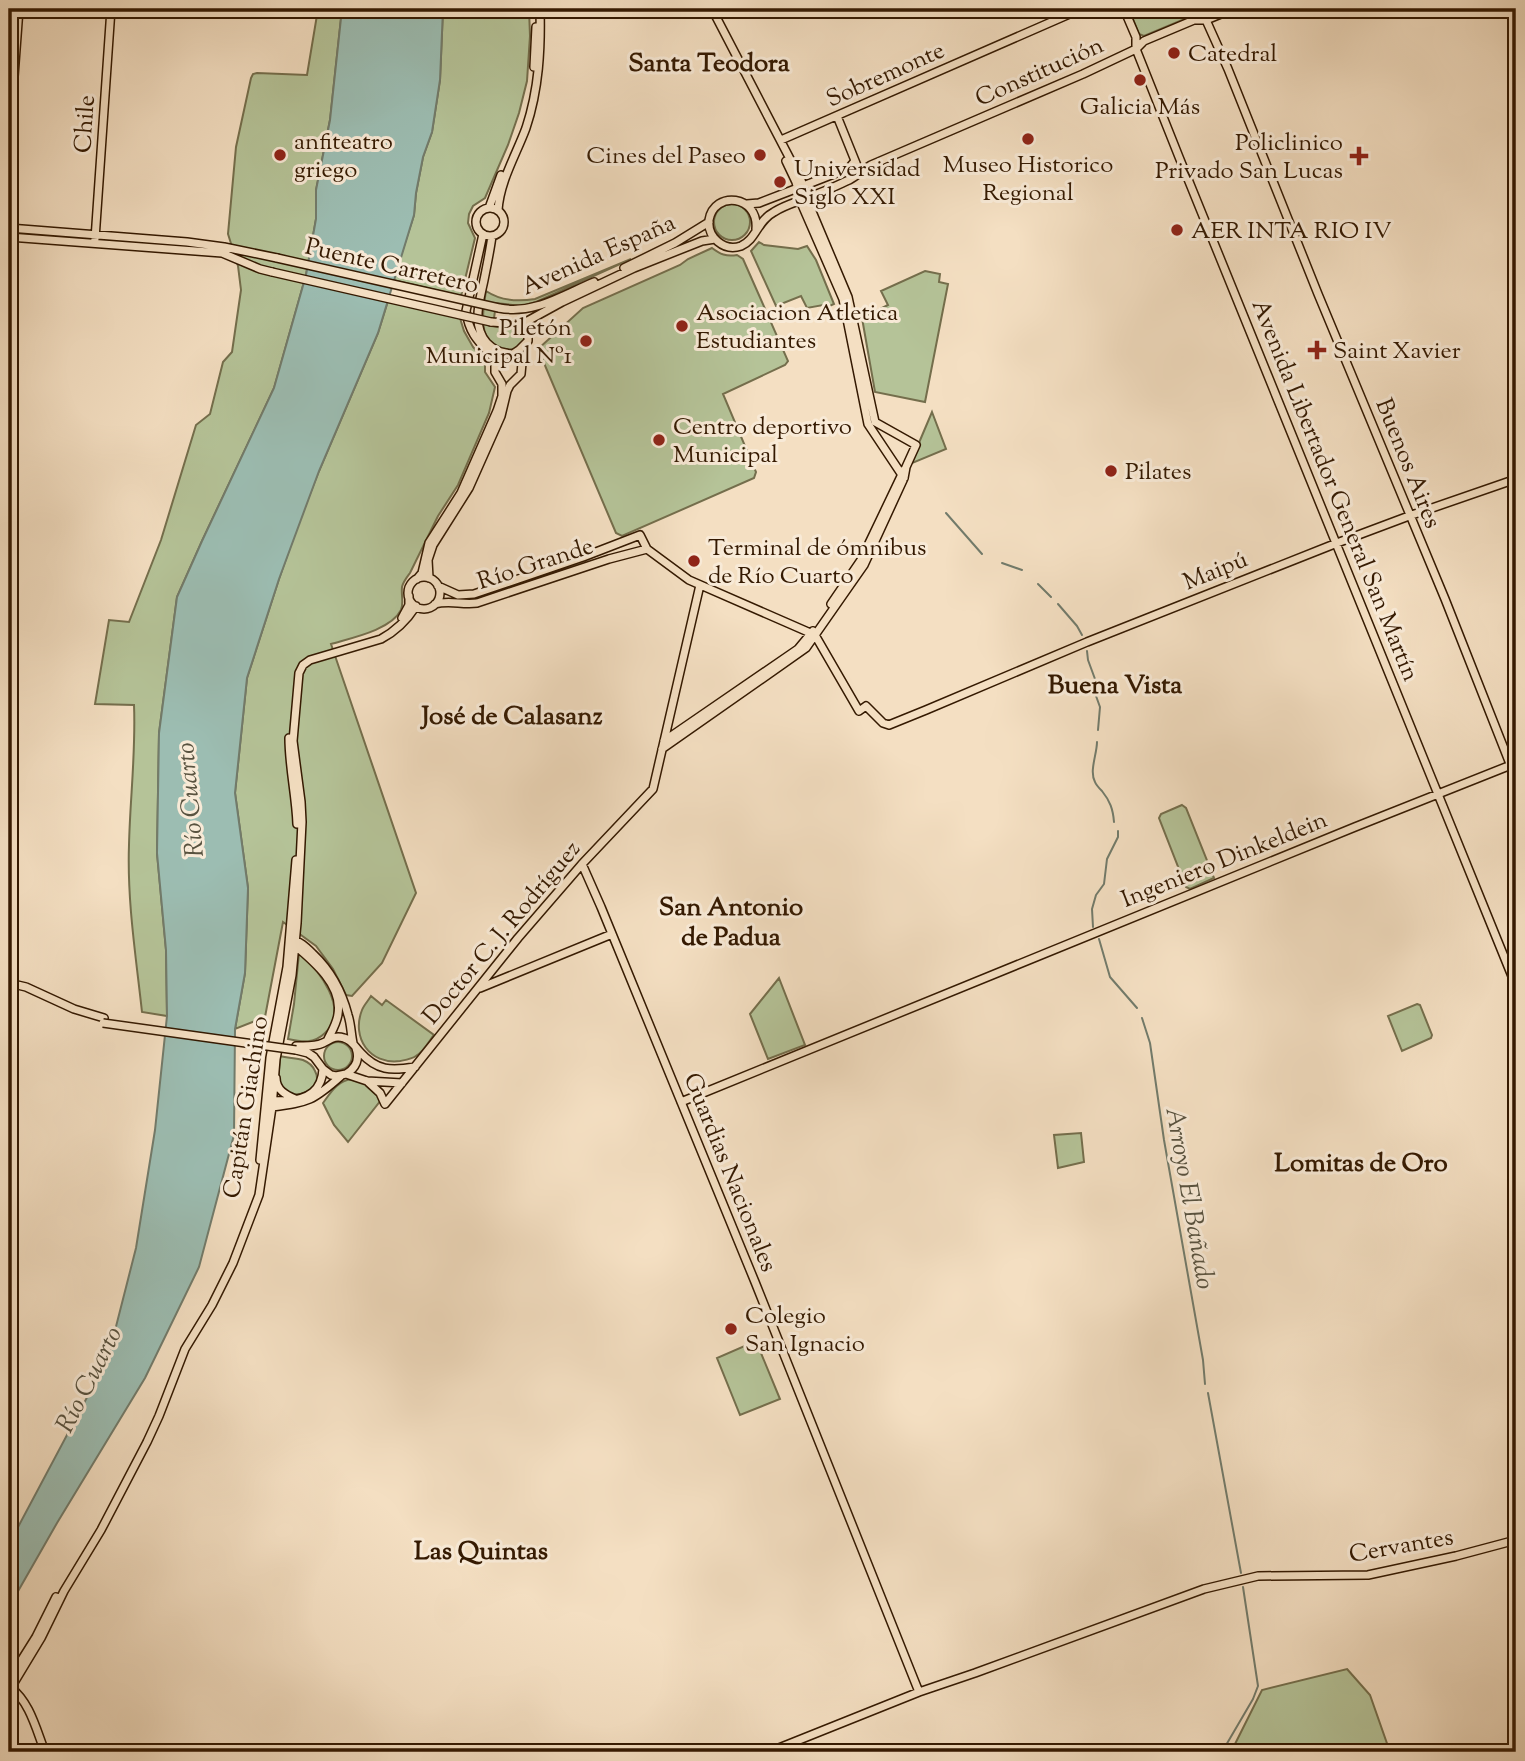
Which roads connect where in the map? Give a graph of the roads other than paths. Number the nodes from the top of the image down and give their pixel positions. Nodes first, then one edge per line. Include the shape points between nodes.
1 (19, 9) edge
2 (111, 9) edge
3 (538, 9) edge
4 (710, 9) edge
5 (1081, 9) edge
6 (1124, 9) edge
7 (1197, 9) edge
8 (1233, 9) edge
9 (1206, 20) junction
10 (1136, 49) junction
11 (837, 116) junction
12 (781, 140) junction
13 (9, 144) edge
14 (855, 161) junction
15 (860, 173) junction
16 (801, 187) junction
17 (803, 199) junction
18 (747, 204) junction
19 (489, 208) junction
20 (498, 210) junction
21 (709, 222) junction
22 (9, 228) edge
23 (756, 229) junction
24 (95, 234) junction
25 (483, 234) junction
26 (492, 236) junction
27 (9, 237) edge
28 (715, 239) junction
29 (94, 243) junction
30 (499, 308) joint
31 (522, 324) junction
32 (510, 353) junction
33 (495, 363) junction
34 (500, 379) junction
35 (515, 380) junction
36 (904, 473) junction
37 (1516, 479) edge
38 (1409, 516) junction
39 (1337, 542) junction
40 (647, 549) junction
41 (429, 578) junction
42 (416, 579) junction
43 (700, 585) junction
44 (438, 586) junction
45 (409, 596) junction
46 (435, 604) junction
47 (416, 606) junction
48 (813, 634) junction
49 (663, 745) junction
50 (1514, 764) edge
51 (1516, 779) edge
52 (1438, 793) junction
53 (582, 864) junction
54 (612, 934) junction
55 (292, 942) junction
56 (9, 986) edge
57 (1516, 986) edge
58 (476, 990) junction
59 (326, 1041) junction
60 (354, 1045) junction
61 (296, 1048) junction
62 (276, 1059) junction
63 (322, 1067) junction
64 (415, 1067) junction
65 (344, 1075) junction
66 (367, 1080) junction
67 (402, 1083) junction
68 (296, 1099) junction
69 (681, 1102) junction
70 (270, 1104) junction
71 (1516, 1540) edge
72 (9, 1686) edge
73 (919, 1692) junction
74 (45, 1752) edge
75 (769, 1752) edge

1 - 13 main road
2 - 24 main road, Chile
3 - 19 main road via 530,92
3 - 20 main road via 540,52 535,92 503,182
4 - 12 main road
4 - 16 main road
5 - 11 main road, Sobremonte
6 - 10 main road, Avenida Libertador General San Martín
7 - 9 main road, Buenos Aires
8 - 9 main road, Constitución
9 - 10 main road, Constitución via 1194,20 1144,41
9 - 38 main road, Buenos Aires
10 - 15 main road, Constitución
10 - 39 main road, Avenida Libertador General San Martín
11 - 12 main road, Sobremonte
11 - 14 main road
12 - 16 main road
14 - 15 main road
14 - 16 main road via 849,168
15 - 17 main road
16 - 17 main road
16 - 18 main road
17 - 23 main road via 775,211
17 - 36 main road via 843,299 868,424
17 - 36 main road via 848,297 875,422 915,445
18 - 21 main road via 724,201
18 - 23 main road via 755,215
19 - 20 main road
19 - 25 main road via 477,218 477,228
20 - 26 main road via 504,226
21 - 28 main road
21 - 30 main road, Avenida España via 675,243 549,302 523,310
22 - 24 main road, Puente Carretero
23 - 28 main road via 742,246 728,247
24 - 29 main road, Chile
24 - 30 main road, Puente Carretero, bridge via 224,247
25 - 26 main road
25 - 33 main road via 467,323
26 - 32 main road via 478,323 495,350
27 - 29 main road, Avenida España
28 - 31 main road, Avenida España via 634,268
29 - 31 main road, Avenida España, bridge via 222,253 272,272 491,322
31 - 32 main road via 528,341
32 - 33 main road via 499,356
32 - 35 main road via 523,367
33 - 34 main road
34 - 35 main road
34 - 42 main road via 502,396 492,422 461,493 429,543 422,573
35 - 41 main road via 472,483 433,545
36 - 48 main road via 864,565
37 - 38 main road, Maipú
38 - 39 main road, Maipú
38 - 50 main road, Buenos Aires
39 - 48 main road, Maipú via 889,724 862,708
39 - 52 main road, Avenida Libertador General San Martín
40 - 43 main road
40 - 44 main road, Río Grande via 640,535 474,594 458,595
40 - 46 main road, Río Grande via 477,603
41 - 42 main road
41 - 44 main road
42 - 45 main road
43 - 48 main road
43 - 49 main road
44 - 46 main road via 440,596
45 - 47 main road
45 - 55 main road, Capitán Giachino via 407,610 390,630 307,658 295,670 289,751 297,837
46 - 47 main road
47 - 55 main road, Capitán Giachino via 382,639 318,657 301,668 293,741 302,822
48 - 49 main road via 801,653
49 - 53 main road, Doctor C. J. Rodríguez via 653,789
50 - 51 main road, Buenos Aires
50 - 52 main road, Ingeniero Dinkeldein
52 - 57 main road, Avenida Libertador General San Martín
52 - 69 main road, Ingeniero Dinkeldein
53 - 54 main road, Guardias Nacionales
53 - 58 main road, Doctor C. J. Rodríguez
54 - 58 main road
54 - 69 main road, Guardias Nacionales
55 - 59 main road via 313,960 337,999 338,1016
55 - 60 main road via 321,961 334,980
55 - 62 main road, Capitán Giachino via 292,975
55 - 70 main road, Capitán Giachino via 269,1066
56 - 61 main road, bridge via 62,1010 104,1020
58 - 64 main road, Doctor C. J. Rodríguez
59 - 60 main road via 338,1037
59 - 61 main road
59 - 63 main road via 319,1051
60 - 64 main road via 381,1067
60 - 65 main road via 356,1065
61 - 63 main road
62 - 68 main road via 279,1088
62 - 70 main road, Capitán Giachino
63 - 65 main road via 331,1075
63 - 68 main road via 319,1087
64 - 67 main road, Doctor C. J. Rodríguez
65 - 66 main road
65 - 70 main road via 307,1101
66 - 67 main road
66 - 67 main road, Doctor C. J. Rodríguez via 385,1104
68 - 70 main road
69 - 73 main road, Guardias Nacionales
70 - 72 main road, Capitán Giachino via 256,1192 235,1247 178,1355 156,1414 98,1527
71 - 73 main road, Cervantes via 1368,1575 1270,1576 1204,1589
72 - 74 main road via 26,1703
73 - 75 main road, Cervantes

